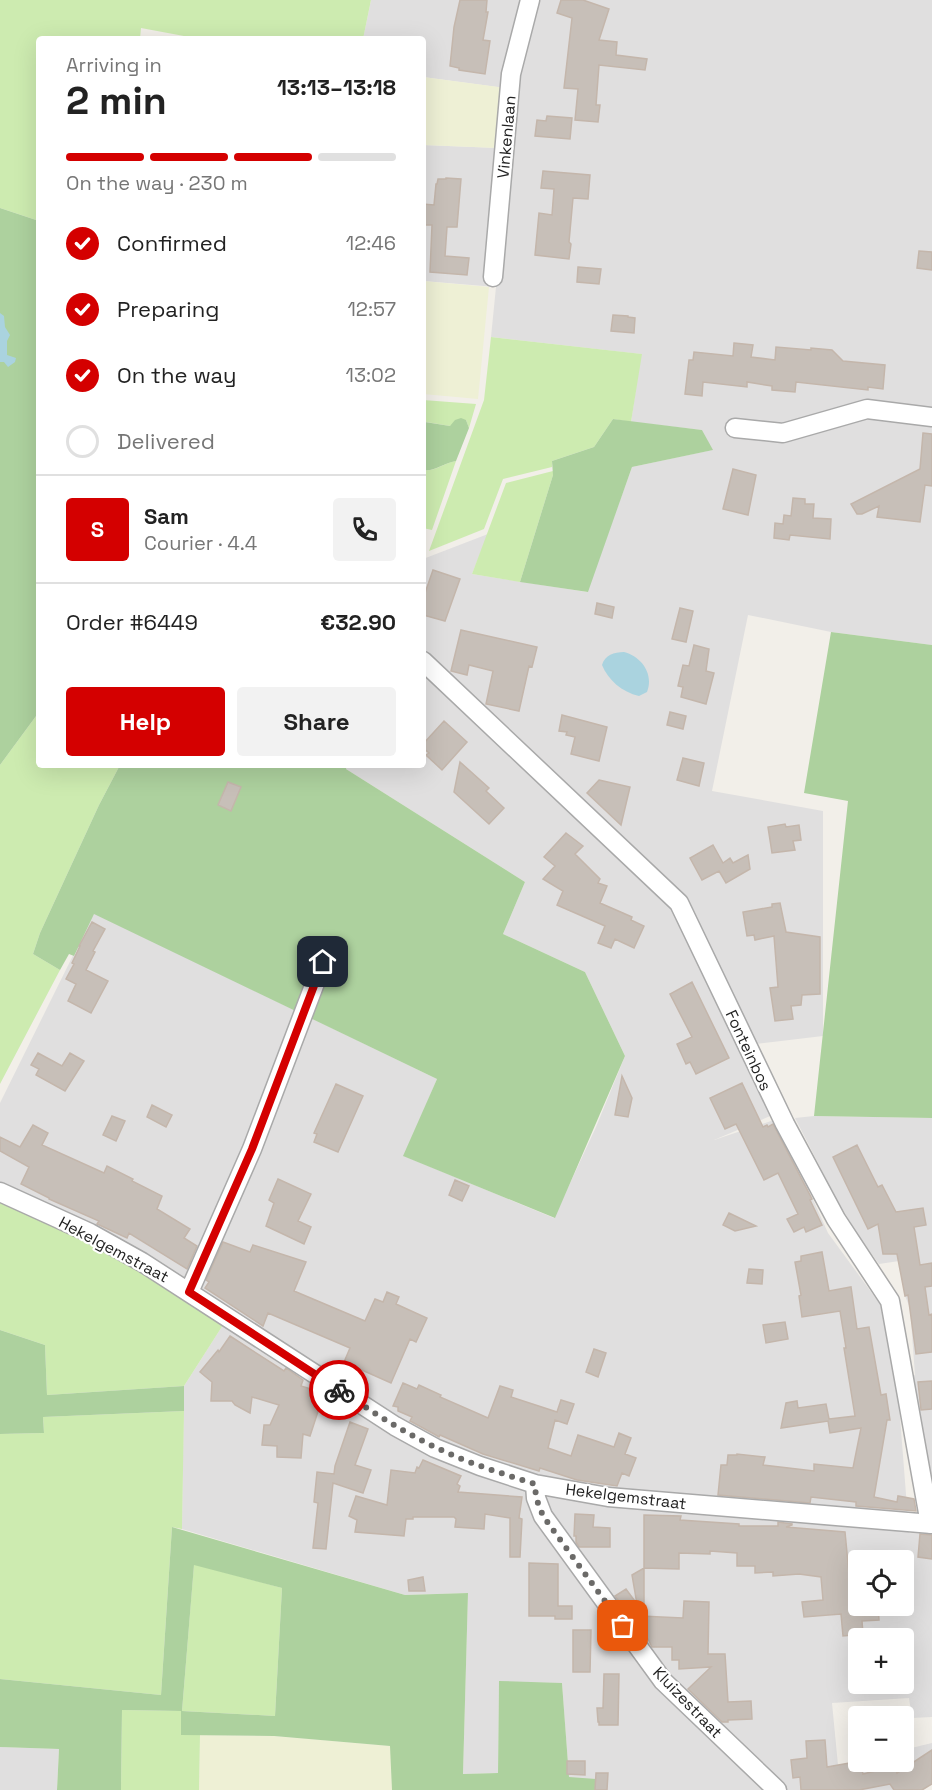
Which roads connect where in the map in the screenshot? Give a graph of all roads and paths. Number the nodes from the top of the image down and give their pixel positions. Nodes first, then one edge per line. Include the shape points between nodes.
1 (530, 0) edge
2 (493, 277) dead end
3 (932, 417) edge
4 (735, 428) dead end
5 (426, 664) edge
6 (323, 962) dead end
7 (0, 1192) edge
8 (189, 1292) junction
9 (535, 1484) junction
10 (931, 1524) edge
11 (777, 1790) edge

1 - 2 street, Vinkenlaan via 512,74
3 - 4 street via 867,409 783,433
5 - 10 street, Fonteinbos via 680,903 785,1124 836,1219 891,1301
6 - 8 street via 252,1149
7 - 8 street, Hekelgemstraat via 90,1233
8 - 9 street, Hekelgemstraat via 395,1426 435,1448
9 - 10 street, Hekelgemstraat via 608,1497
9 - 11 street, Kluizestraat via 543,1516 663,1681

